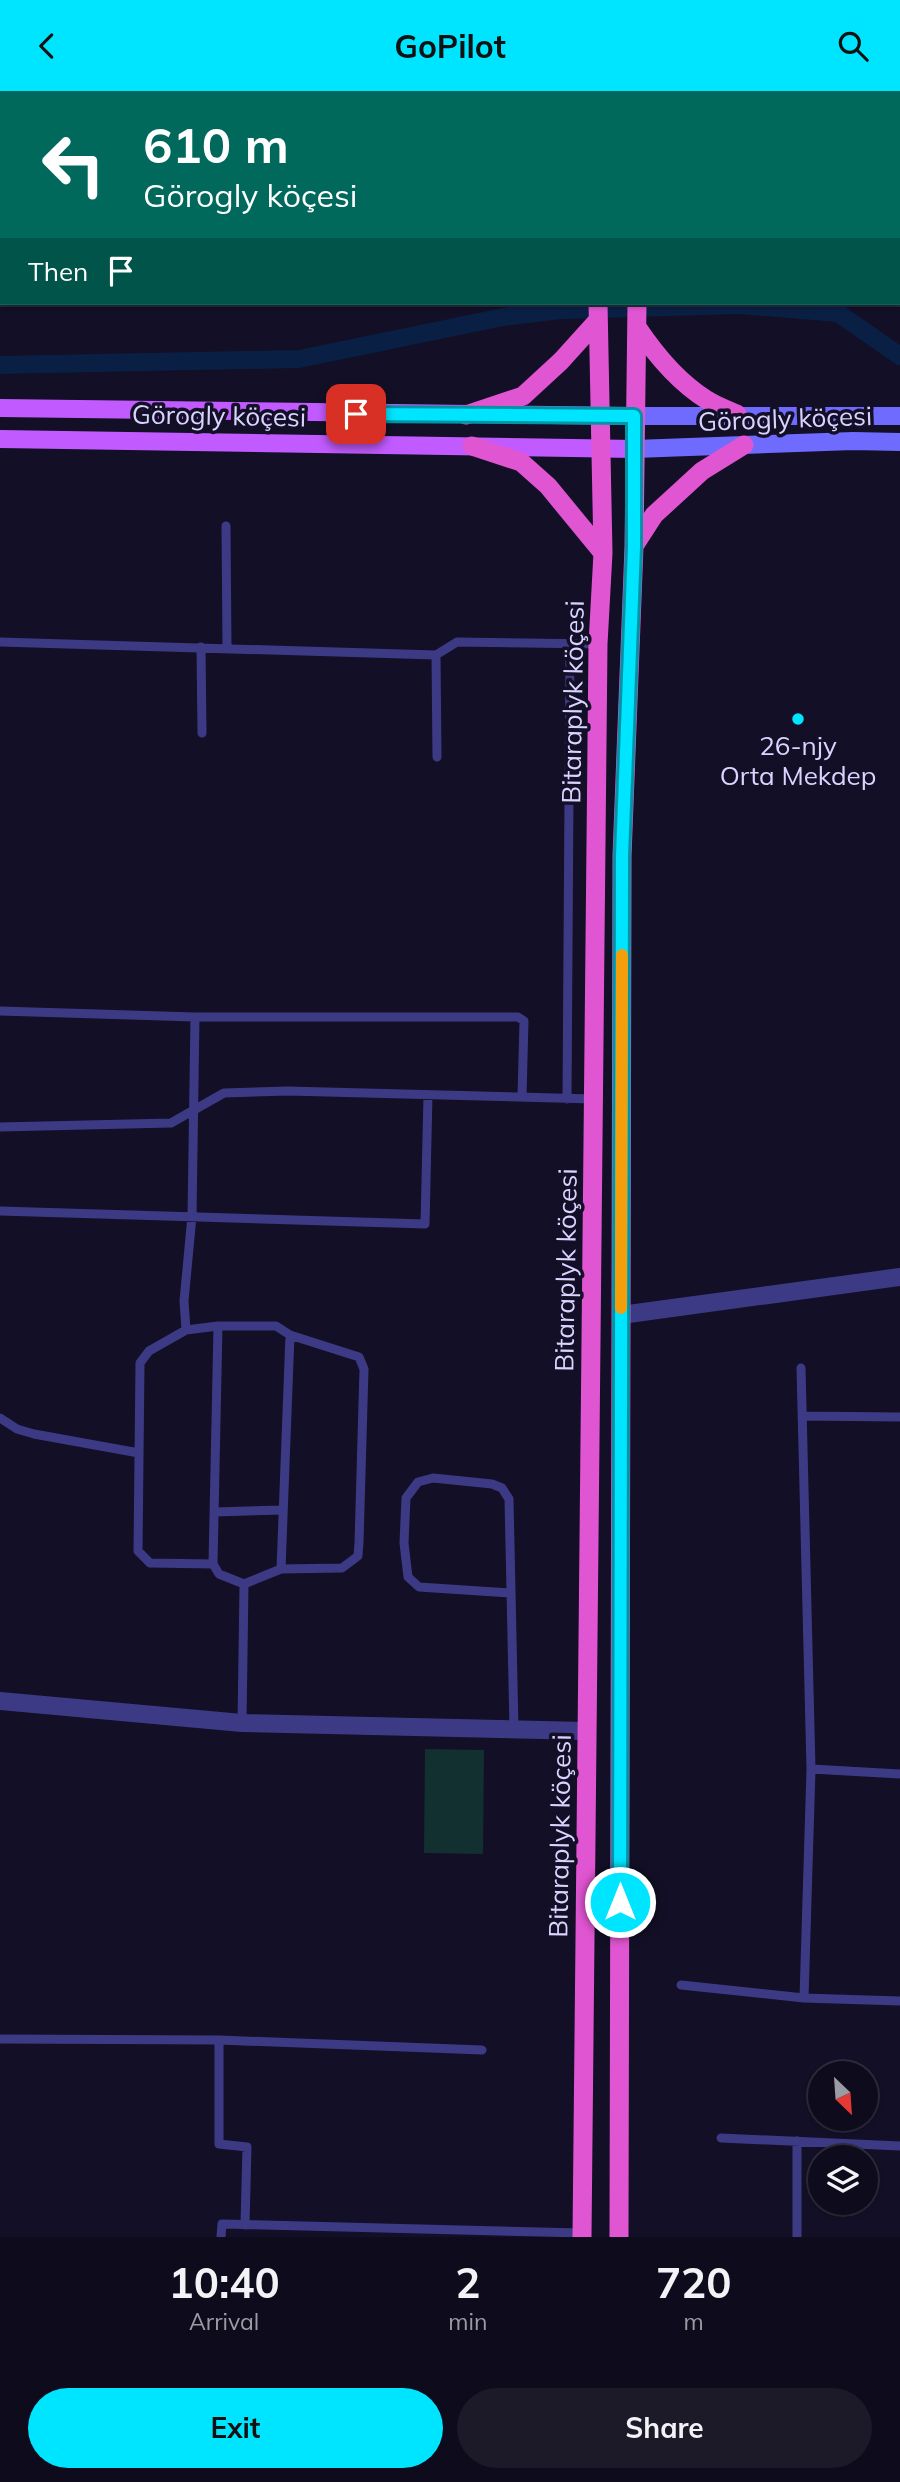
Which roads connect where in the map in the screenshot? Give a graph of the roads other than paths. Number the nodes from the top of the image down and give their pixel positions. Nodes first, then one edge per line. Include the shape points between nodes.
1 (637, 305) edge
2 (598, 311) edge
3 (641, 339) junction
4 (589, 342) junction
5 (0, 408) edge
6 (466, 415) junction
7 (600, 415) junction
8 (737, 415) junction
9 (634, 416) junction
10 (900, 416) edge
11 (0, 439) edge
12 (900, 442) edge
13 (744, 445) junction
14 (472, 446) junction
15 (601, 449) junction
16 (635, 450) junction
17 (226, 526) dead end
18 (634, 547) junction
19 (603, 553) junction
20 (0, 642) edge
21 (569, 644) junction
22 (598, 644) junction
23 (201, 647) junction
24 (227, 648) junction
25 (436, 656) junction
26 (202, 733) dead end
27 (437, 757) dead end
28 (0, 1011) edge
29 (195, 1017) junction
30 (428, 1095) junction
31 (522, 1097) junction
32 (567, 1099) junction
33 (594, 1099) junction
34 (194, 1110) junction
35 (0, 1127) edge
36 (0, 1211) edge
37 (192, 1216) junction
38 (900, 1277) edge
39 (621, 1315) junction
40 (218, 1326) junction
41 (186, 1330) junction
42 (290, 1335) junction
43 (801, 1368) dead end
44 (802, 1416) junction
45 (0, 1417) edge
46 (900, 1417) edge
47 (139, 1453) junction
48 (283, 1510) junction
49 (215, 1511) junction
50 (213, 1564) junction
51 (281, 1569) junction
52 (244, 1584) junction
53 (510, 1593) junction
54 (0, 1701) edge
55 (242, 1723) junction
56 (514, 1729) junction
57 (587, 1731) junction
58 (811, 1769) junction
59 (900, 1775) edge
60 (681, 1985) dead end
61 (804, 1998) junction
62 (900, 2001) edge
63 (0, 2039) edge
64 (219, 2040) junction
65 (482, 2050) dead end
66 (721, 2138) dead end
67 (797, 2141) junction
68 (900, 2145) edge
69 (245, 2225) junction
70 (582, 2235) edge
71 (221, 2237) edge
72 (619, 2237) edge
73 (797, 2237) edge

1 - 3 highway, Bitaraplyk köçesi
2 - 4 highway
3 - 8 highway via 706,400
3 - 9 highway, Bitaraplyk köçesi
4 - 6 highway via 523,396
4 - 7 highway, Bitaraplyk köçesi
5 - 6 main road, Görogly köçesi
6 - 7 main road, Görogly köçesi
7 - 9 main road, Görogly köçesi
7 - 15 highway, Bitaraplyk köçesi
8 - 9 main road, Görogly köçesi
8 - 10 main road, Görogly köçesi
9 - 16 highway, Bitaraplyk köçesi
11 - 14 main road, Görogly köçesi
12 - 13 main road, Görogly köçesi
13 - 16 main road, Görogly köçesi
13 - 18 highway via 702,471 654,515
14 - 15 main road, Görogly köçesi
14 - 19 highway via 521,462 548,485
15 - 16 main road, Görogly köçesi
15 - 19 highway, Bitaraplyk köçesi
16 - 18 highway, Bitaraplyk köçesi
17 - 24 lane
18 - 39 highway, Bitaraplyk köçesi via 622,856
19 - 22 highway, Bitaraplyk köçesi
20 - 23 lane
21 - 22 lane
21 - 25 lane via 457,642
21 - 32 lane
22 - 33 highway, Bitaraplyk köçesi
23 - 24 lane
23 - 26 lane
24 - 25 lane
25 - 27 lane
28 - 29 lane
29 - 31 lane via 518,1017 524,1021
29 - 34 lane
30 - 31 lane
30 - 34 lane via 224,1093
30 - 37 lane via 425,1224
31 - 32 lane
32 - 33 lane
33 - 57 highway, Bitaraplyk köçesi
34 - 35 lane via 171,1123
34 - 37 lane
36 - 37 lane
37 - 41 lane via 184,1301
38 - 39 street
39 - 72 highway, Bitaraplyk köçesi
40 - 41 lane
40 - 42 lane via 276,1326
40 - 49 lane
41 - 47 lane via 149,1351 140,1363
42 - 48 lane
42 - 51 lane via 349,1352 359,1357 364,1369 358,1556 342,1568
43 - 44 lane
44 - 46 lane
44 - 58 lane
45 - 47 lane via 34,1434
47 - 50 lane via 138,1551 150,1563
48 - 49 lane
48 - 51 lane
49 - 50 lane
50 - 52 lane via 219,1574
51 - 52 lane
52 - 55 lane
53 - 53 lane via 419,1587 408,1577 406,1498 418,1482 433,1478 502,1488 509,1499
53 - 56 lane
54 - 55 street
55 - 56 street
56 - 57 street
57 - 70 highway, Bitaraplyk köçesi
58 - 59 lane
58 - 61 lane
60 - 61 lane
61 - 62 lane
63 - 64 lane
64 - 65 lane
64 - 69 lane via 219,2144 247,2147
66 - 67 lane
67 - 68 lane
67 - 73 lane
69 - 70 lane
69 - 71 lane via 222,2224

